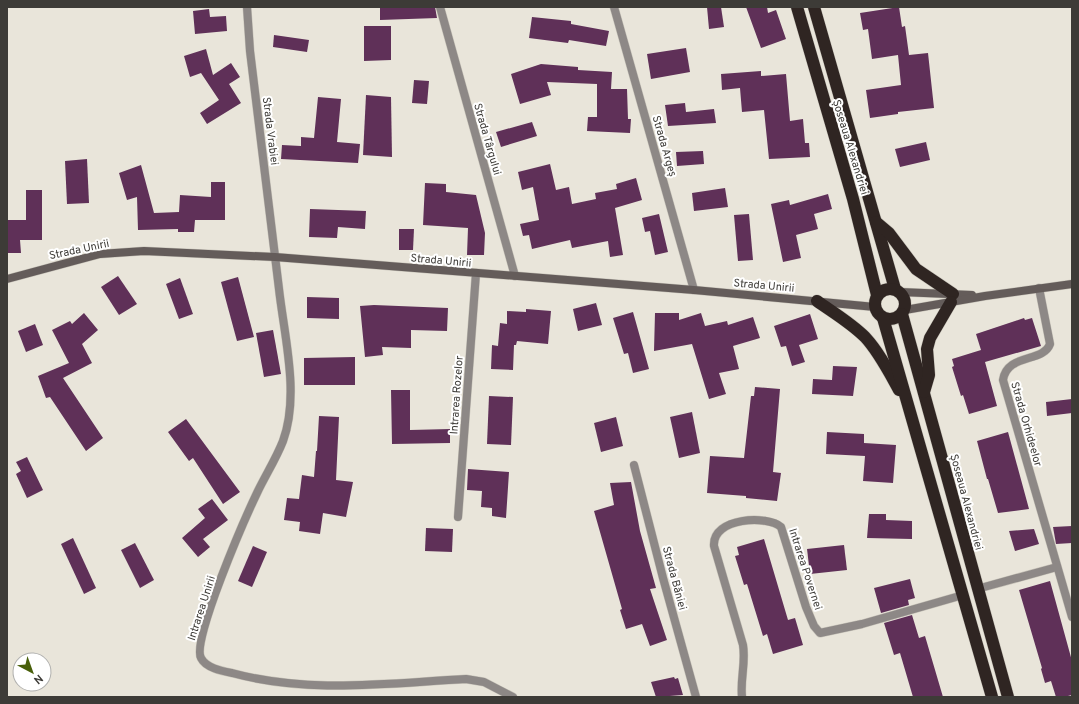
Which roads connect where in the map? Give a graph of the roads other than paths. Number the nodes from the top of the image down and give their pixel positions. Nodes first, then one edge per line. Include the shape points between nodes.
1 (247, 7) edge
2 (440, 7) edge
3 (614, 7) edge
4 (797, 7) edge
5 (814, 7) edge
6 (876, 222) junction
7 (275, 257) junction
8 (476, 273) junction
9 (515, 276) junction
10 (7, 278) edge
11 (1072, 284) edge
12 (1039, 288) junction
13 (694, 290) junction
14 (897, 290) junction
15 (952, 298) junction
16 (817, 301) junction
17 (876, 301) junction
18 (903, 312) junction
19 (883, 318) junction
20 (924, 393) junction
21 (911, 414) junction
22 (634, 465) dead end
23 (458, 517) dead end
24 (1057, 567) junction
25 (978, 589) junction
26 (963, 595) junction
27 (1072, 617) edge
28 (513, 697) edge
29 (696, 697) edge
30 (742, 697) edge
31 (992, 697) edge
32 (1008, 697) edge

1 - 7 street, Strada Vrabiei
2 - 9 street, Strada Târgului
3 - 13 street, Strada Argeș
4 - 17 highway, Șoseaua Alexandriei via 853,200
5 - 6 highway, Șoseaua Alexandriei
6 - 14 highway, Șoseaua Alexandriei
6 - 15 highway via 889,233 916,269
7 - 8 main road, Strada Unirii
7 - 10 main road, Strada Unirii via 124,251 78,258
7 - 28 street, Intrarea Unirii via 290,388 287,427 279,451 238,537 207,617 199,649 200,657 205,663 220,670 276,683 345,686 466,679 484,682
8 - 9 main road, Strada Unirii
8 - 23 street, Intrarea Rozelor
9 - 13 main road, Strada Unirii
11 - 12 main road
12 - 15 main road
12 - 24 street, Strada Orhideelor via 1050,344 1047,350 1010,366 1003,380
13 - 16 main road, Strada Unirii
14 - 15 main road
14 - 17 highway via 886,289
14 - 18 highway via 905,299
15 - 18 main road
15 - 20 highway via 930,338 927,349 929,375
16 - 17 main road, Strada Unirii
16 - 21 highway via 847,321 866,338 883,362
17 - 19 highway via 876,311
18 - 19 highway via 891,320
18 - 20 highway, Șoseaua Alexandriei
19 - 21 highway
20 - 25 highway, Șoseaua Alexandriei
21 - 26 highway
22 - 29 street, Strada Băniei
24 - 25 street
24 - 27 street, Strada Orhideelor
25 - 32 highway, Șoseaua Alexandriei
26 - 30 street, Intrarea Povernei via 862,624 820,633 806,607 781,526 774,522 759,521 730,523 717,533 714,546 743,645 745,662
26 - 31 highway

